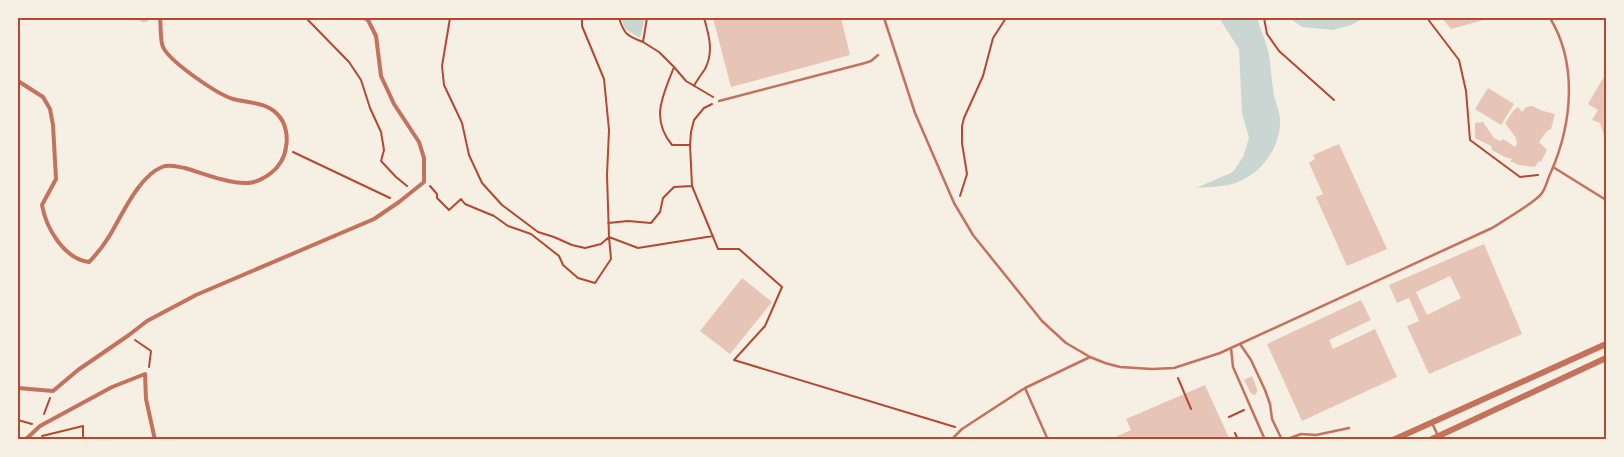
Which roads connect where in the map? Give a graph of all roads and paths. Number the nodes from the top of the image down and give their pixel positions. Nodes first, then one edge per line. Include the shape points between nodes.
1 (160, 18) edge
2 (306, 18) edge
3 (364, 18) edge
4 (450, 18) edge
5 (582, 18) edge
6 (619, 18) edge
7 (647, 18) edge
8 (704, 18) edge
9 (884, 18) edge
10 (1006, 18) edge
11 (1264, 18) edge
12 (1427, 18) edge
13 (1550, 18) edge
14 (643, 42) junction
15 (878, 55) dead end
16 (674, 66) junction
17 (18, 82) edge
18 (694, 86) junction
19 (719, 100) junction
20 (1334, 100) dead end
21 (690, 145) junction
22 (286, 149) junction
23 (1553, 167) junction
24 (1538, 175) dead end
25 (424, 182) junction
26 (692, 186) junction
27 (414, 190) junction
28 (960, 196) dead end
29 (1606, 200) edge
30 (398, 202) junction
31 (608, 224) junction
32 (609, 236) junction
33 (714, 236) junction
34 (129, 335) junction
35 (1240, 344) junction
36 (1606, 344) edge
37 (1231, 348) junction
38 (1090, 357) junction
39 (1606, 358) edge
40 (145, 374) junction
41 (1178, 378) dead end
42 (18, 388) edge
43 (1025, 388) junction
44 (53, 391) junction
45 (1191, 409) dead end
46 (1244, 410) dead end
47 (1229, 417) dead end
48 (18, 420) edge
49 (1432, 422) junction
50 (40, 426) junction
51 (1349, 428) dead end
52 (962, 429) junction
53 (1235, 433) dead end
54 (35, 437) dead end
55 (1439, 438) edge
56 (25, 440) edge
57 (83, 440) edge
58 (154, 440) edge
59 (951, 440) edge
60 (1048, 440) edge
61 (1238, 440) edge
62 (1265, 440) edge
63 (1283, 440) edge
64 (1393, 440) edge
65 (1430, 440) edge

1 - 22 street via 162,46 166,52 194,77 214,89 232,99 266,106 278,115 287,137
2 - 27 path via 349,62 361,80 381,132 384,150 381,161
3 - 25 street via 376,36 381,76 394,104 419,142 424,158
4 - 32 path via 442,66 444,85 462,123 469,155 482,183 502,205 538,232 585,248 601,244
5 - 31 path via 582,26 604,79 609,130
6 - 14 path via 624,32 630,38
7 - 14 path
8 - 18 path via 711,42 705,68
9 - 38 lane via 915,113 954,203 973,235 1042,321 1066,343
10 - 28 path via 994,38 983,76 964,118 962,143 967,174
11 - 20 path via 1266,34 1279,51
12 - 24 path via 1459,60 1466,91 1470,140 1520,177
13 - 23 lane via 1565,50 1570,97 1563,140
14 - 16 path
15 - 19 lane via 871,61 848,68
16 - 18 path
16 - 21 path via 662,99 659,121 672,145
17 - 22 street via 43,97 50,109 56,179 42,205 48,226 68,253 80,261 89,262 110,236 144,181 163,166 248,184 275,170
18 - 19 path
19 - 21 path via 704,108 694,120
21 - 26 path
22 - 30 path
23 - 29 lane
23 - 35 lane via 1541,194 1492,228
25 - 27 street
25 - 32 path via 449,210 462,199 464,204 531,234 559,256 563,265 578,278 595,283 611,259
26 - 31 path via 674,187 663,198 660,212 651,223 628,221
26 - 33 path
27 - 30 street
30 - 34 street via 374,219 196,295 147,321
31 - 32 path
32 - 33 path via 638,248
33 - 52 path via 718,249 740,249 782,287 765,326 734,360
34 - 40 path via 150,351
34 - 44 street
35 - 37 lane
35 - 63 lane via 1265,390 1272,419
36 - 49 street
37 - 38 lane via 1174,368 1120,367
37 - 62 lane via 1233,367
38 - 43 lane
39 - 55 street
40 - 50 street via 112,387
40 - 58 street
41 - 45 path
42 - 44 street
43 - 52 lane
43 - 60 lane
44 - 50 path
46 - 47 path
48 - 50 path
49 - 55 lane
49 - 64 street
50 - 56 street
51 - 63 lane via 1316,435 1301,434
52 - 59 lane
53 - 61 path
54 - 57 path via 83,426
55 - 65 street

